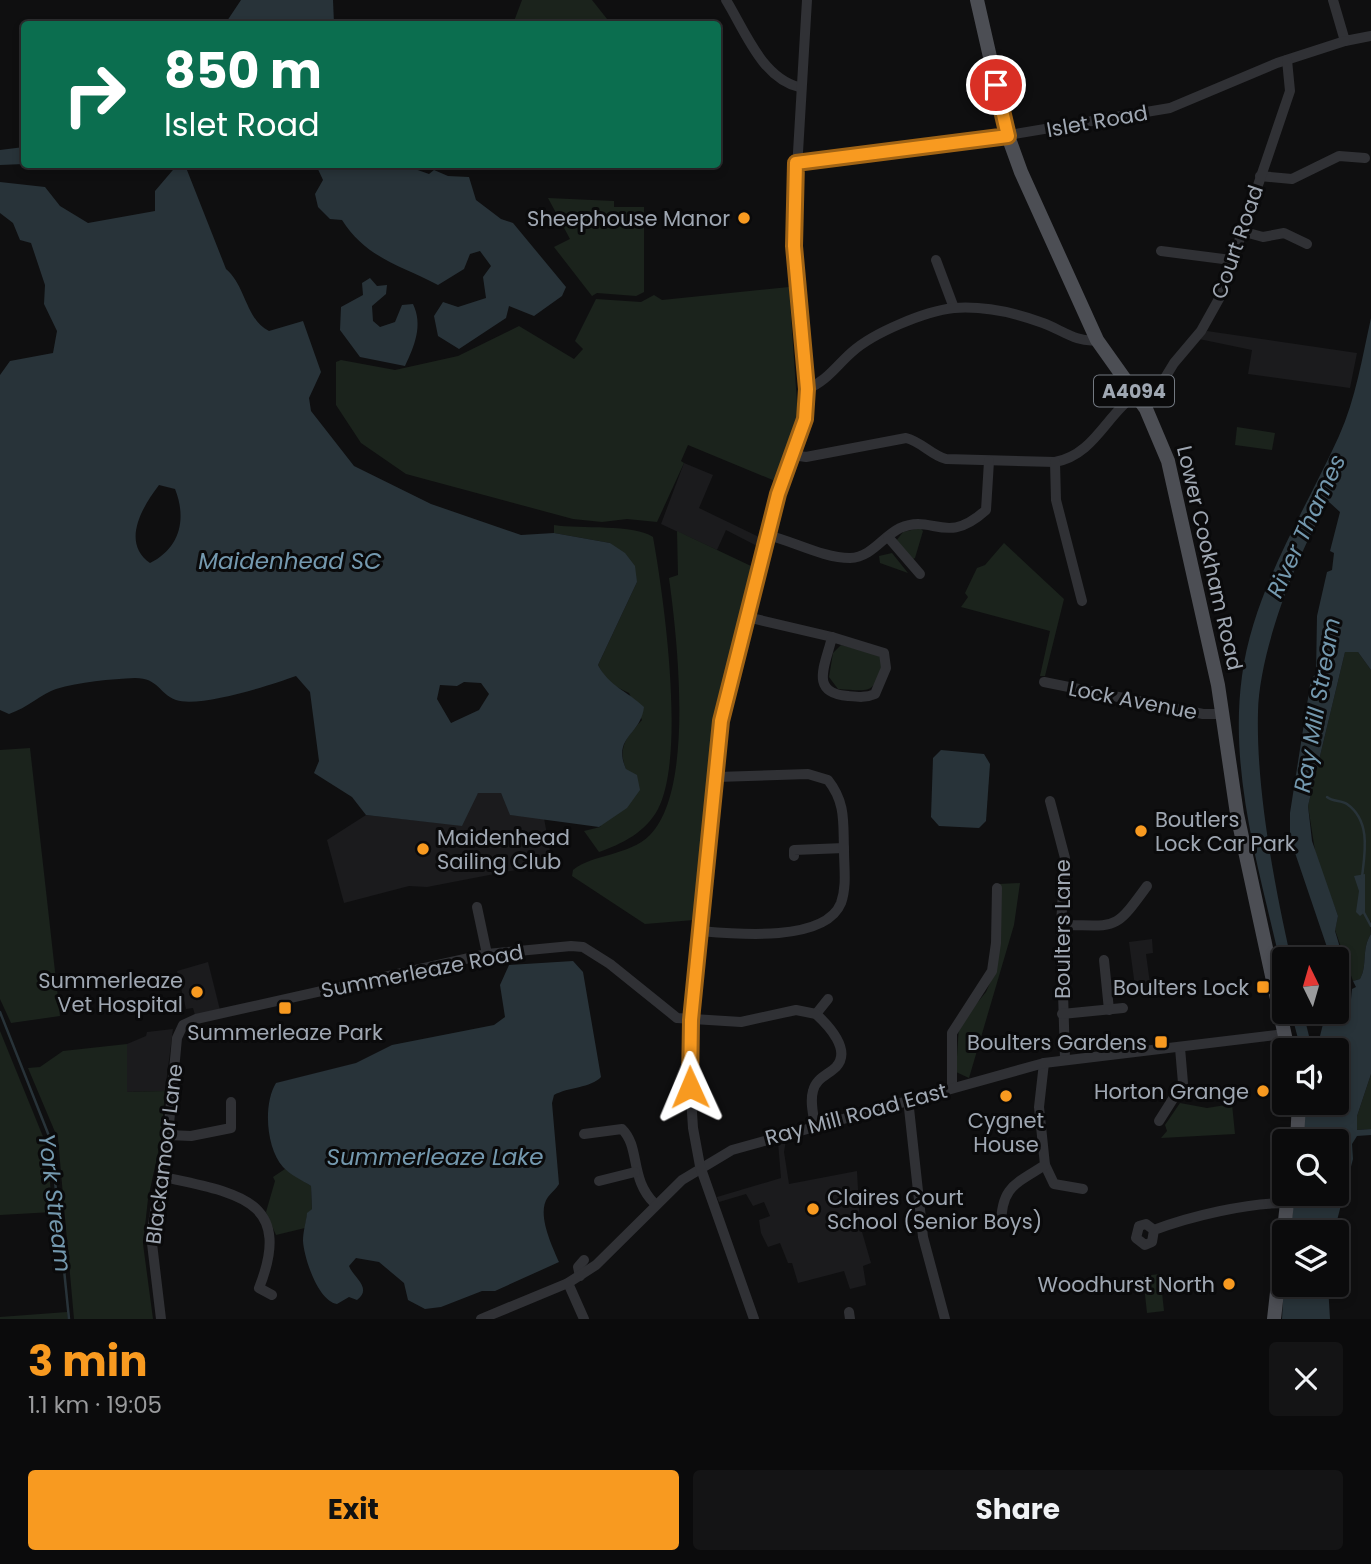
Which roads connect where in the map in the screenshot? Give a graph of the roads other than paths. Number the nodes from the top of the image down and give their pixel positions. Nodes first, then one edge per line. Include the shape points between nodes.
1 (726, 0) edge
2 (807, 0) edge
3 (977, 0) edge
4 (1333, 0) edge
5 (1371, 36) edge
6 (1345, 41) junction
7 (1287, 60) junction
8 (799, 87) junction
9 (1008, 136) junction
10 (1365, 158) dead end
11 (796, 163) junction
12 (1260, 176) junction
13 (1241, 231) junction
14 (1307, 244) dead end
15 (1167, 254) dead end
16 (936, 260) dead end
17 (1231, 260) junction
18 (954, 309) junction
19 (1097, 340) junction
20 (807, 389) junction
21 (1136, 394) junction
22 (1146, 409) junction
23 (793, 455) junction
24 (989, 461) junction
25 (1055, 462) junction
26 (767, 535) junction
27 (888, 537) junction
28 (920, 574) dead end
29 (1083, 601) dead end
30 (747, 617) junction
31 (832, 637) junction
32 (1044, 682) dead end
33 (1222, 714) junction
34 (717, 778) junction
35 (1050, 801) dead end
36 (844, 848) junction
37 (792, 852) dead end
38 (1147, 886) dead end
39 (993, 896) dead end
40 (477, 907) dead end
41 (1061, 925) junction
42 (701, 931) junction
43 (487, 954) junction
44 (1104, 960) dead end
45 (828, 999) dead end
46 (1123, 1008) dead end
47 (1109, 1010) junction
48 (816, 1014) junction
49 (1062, 1014) junction
50 (691, 1020) junction
51 (178, 1031) joint
52 (1284, 1034) junction
53 (1285, 1038) edge
54 (1180, 1048) junction
55 (1065, 1059) junction
56 (1044, 1063) junction
57 (952, 1088) junction
58 (908, 1099) junction
59 (231, 1102) dead end
60 (1158, 1121) dead end
61 (815, 1125) junction
62 (584, 1134) dead end
63 (168, 1135) junction
64 (1045, 1165) junction
65 (700, 1166) junction
66 (635, 1172) junction
67 (160, 1176) junction
68 (599, 1181) dead end
69 (1083, 1189) dead end
70 (1272, 1200) edge
71 (655, 1203) junction
72 (1286, 1206) edge
73 (1001, 1226) dead end
74 (1154, 1230) dead end
75 (584, 1260) dead end
76 (580, 1276) junction
77 (568, 1283) junction
78 (272, 1296) dead end
79 (161, 1319) edge
80 (481, 1319) edge
81 (584, 1319) edge
82 (754, 1319) edge
83 (945, 1319) edge
84 (1274, 1319) edge

1 - 8 street via 771,73 785,84
2 - 8 street
3 - 9 main road, Lower Cookham Road / A4094
4 - 6 street
5 - 6 street, Islet Road
6 - 7 street, Islet Road
7 - 9 street, Islet Road via 1170,108
7 - 12 street, Court Road via 1290,91
8 - 11 street
9 - 11 street, Islet Road
9 - 19 main road, Lower Cookham Road / A4094
10 - 12 street via 1339,156 1292,179
11 - 20 street via 794,246
12 - 13 street, Court Road
13 - 14 street via 1263,237 1284,233
13 - 17 street, Court Road
15 - 17 street
16 - 18 street
17 - 22 street, Court Road via 1220,297 1201,331 1174,363
18 - 19 street via 1002,311 1085,342
18 - 20 street via 903,323 854,349 818,385
19 - 21 main road, Lower Cookham Road / A4094
20 - 23 street via 805,419
21 - 22 main road, Lower Cookham Road / A4094
21 - 25 street via 1086,449 1072,459
22 - 33 main road, Lower Cookham Road / A4094 via 1168,461
23 - 24 street via 806,457 906,438 946,459
23 - 26 street
24 - 25 street
24 - 27 street via 986,510 970,524 901,527
25 - 29 street via 1056,500
26 - 27 street via 847,558 866,554
26 - 30 street
27 - 28 street
30 - 31 street
30 - 34 street via 721,721
31 - 31 street via 884,653 887,663 875,694 835,695 826,689 822,678
32 - 33 street, Lock Avenue
33 - 52 main road, Lower Cookham Road / A4094 via 1237,814
34 - 36 street via 808,774 828,780 844,806
34 - 42 street
35 - 41 street, Boulters Lane via 1065,858
36 - 37 street
36 - 42 street via 845,885 840,906 826,921 765,934
38 - 41 street via 1122,920 1112,925
39 - 57 street via 996,943 992,971 952,1033
40 - 43 street
41 - 49 street, Boulters Lane
42 - 50 street
43 - 50 street, Summerleaze Road via 583,947 677,1018
43 - 51 street, Summerleaze Road via 197,1019
44 - 47 street
45 - 48 street
46 - 47 street
47 - 49 street
48 - 50 street via 796,1010 741,1022
48 - 61 street via 837,1040 841,1055 837,1066 814,1087
49 - 55 street, Boulters Lane
50 - 65 street via 692,1128
51 - 63 street, Blackamoor Lane
52 - 53 main road, A4094
52 - 54 street, Ray Mill Road East
54 - 55 street, Ray Mill Road East
54 - 60 street via 1183,1083
55 - 56 street, Ray Mill Road East
56 - 57 street, Ray Mill Road East
56 - 64 street via 1040,1107
57 - 58 street, Ray Mill Road East
58 - 61 street, Ray Mill Road East
58 - 83 street via 923,1237
59 - 63 street via 231,1128 191,1136
61 - 65 street, Ray Mill Road East via 732,1150
62 - 66 street via 622,1129 630,1137
63 - 67 street, Blackamoor Lane
64 - 69 street via 1054,1184
64 - 73 street via 1014,1184 1001,1203
65 - 71 street, Ray Mill Road East
65 - 82 street
66 - 68 street
66 - 71 street
67 - 78 street via 241,1196 256,1209 269,1228 270,1252 256,1293
67 - 79 street, Blackamoor Lane via 151,1235
70 - 74 street
71 - 76 street, Ray Mill Road East
72 - 84 main road
75 - 76 street via 578,1267
76 - 77 street, Ray Mill Road East
77 - 80 street, Ray Mill Road East
77 - 81 street

